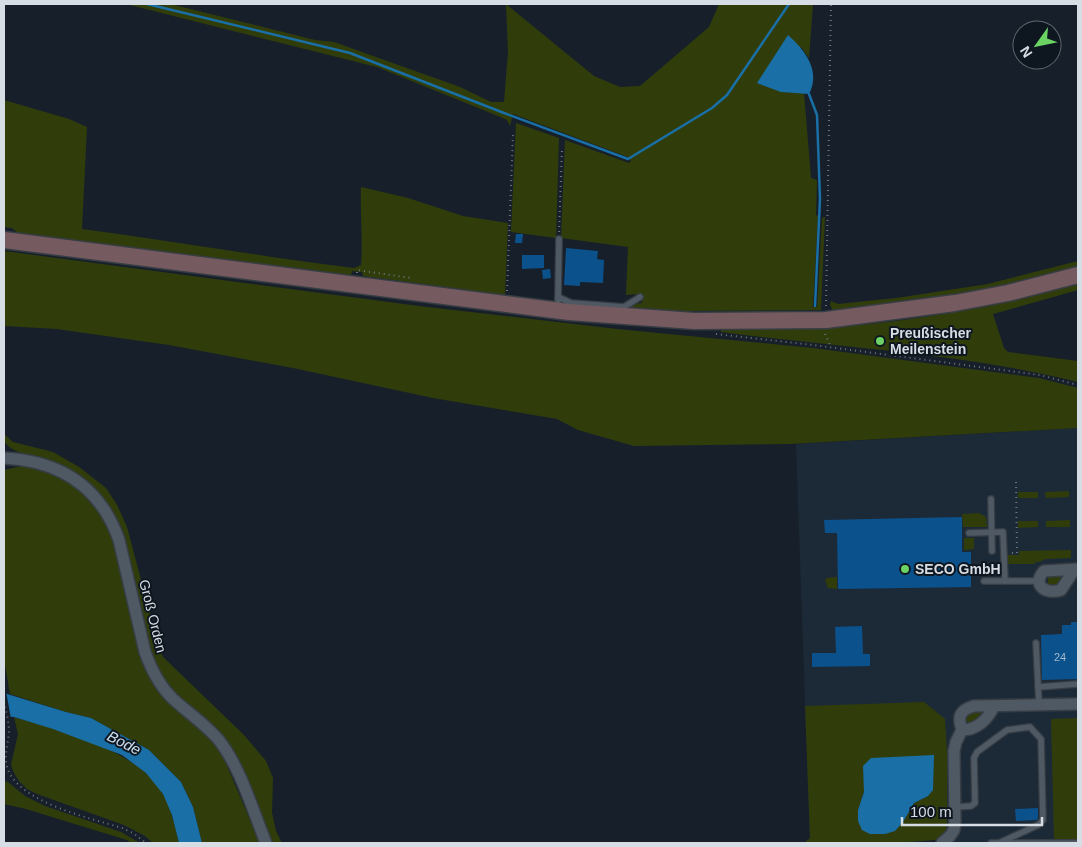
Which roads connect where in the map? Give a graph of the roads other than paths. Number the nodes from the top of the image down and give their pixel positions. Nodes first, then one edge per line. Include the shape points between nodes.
1 (559, 239) road end
2 (4, 240) edge
3 (1078, 275) edge
4 (640, 297) dead end
5 (557, 304) junction
6 (4, 458) edge
7 (990, 499) dead end
8 (992, 532) junction
9 (969, 533) dead end
10 (992, 551) dead end
11 (1076, 569) edge
12 (984, 581) dead end
13 (1005, 581) junction
14 (1039, 581) junction
15 (1036, 643) dead end
16 (1078, 684) edge
17 (1038, 687) junction
18 (1078, 704) edge
19 (1039, 705) junction
20 (994, 706) junction
21 (962, 730) junction
22 (955, 807) junction
23 (266, 843) edge
24 (942, 843) edge
25 (991, 843) edge
26 (999, 843) edge
27 (1078, 843) edge

1 - 5 lane
2 - 5 main road
3 - 5 main road via 954,303 826,320 694,321
4 - 5 lane via 624,306
6 - 23 street, Groß Orden via 39,463 62,472 86,487 102,506 119,540 150,666 172,698 226,750
7 - 8 lane
8 - 9 lane
8 - 10 lane
8 - 13 lane via 1003,532
11 - 14 street via 1044,571
11 - 14 street via 1061,590 1055,592 1045,591
12 - 13 lane
13 - 14 lane
15 - 17 lane
16 - 17 lane
17 - 19 lane
18 - 19 street
19 - 20 street
20 - 21 street via 977,726
20 - 21 street via 965,708 960,714
21 - 22 street via 954,751
22 - 24 street via 954,830
22 - 26 lane via 972,806 975,802 974,758 977,752 1007,730 1030,727 1041,739 1042,820 1038,825
25 - 26 lane
26 - 27 lane

